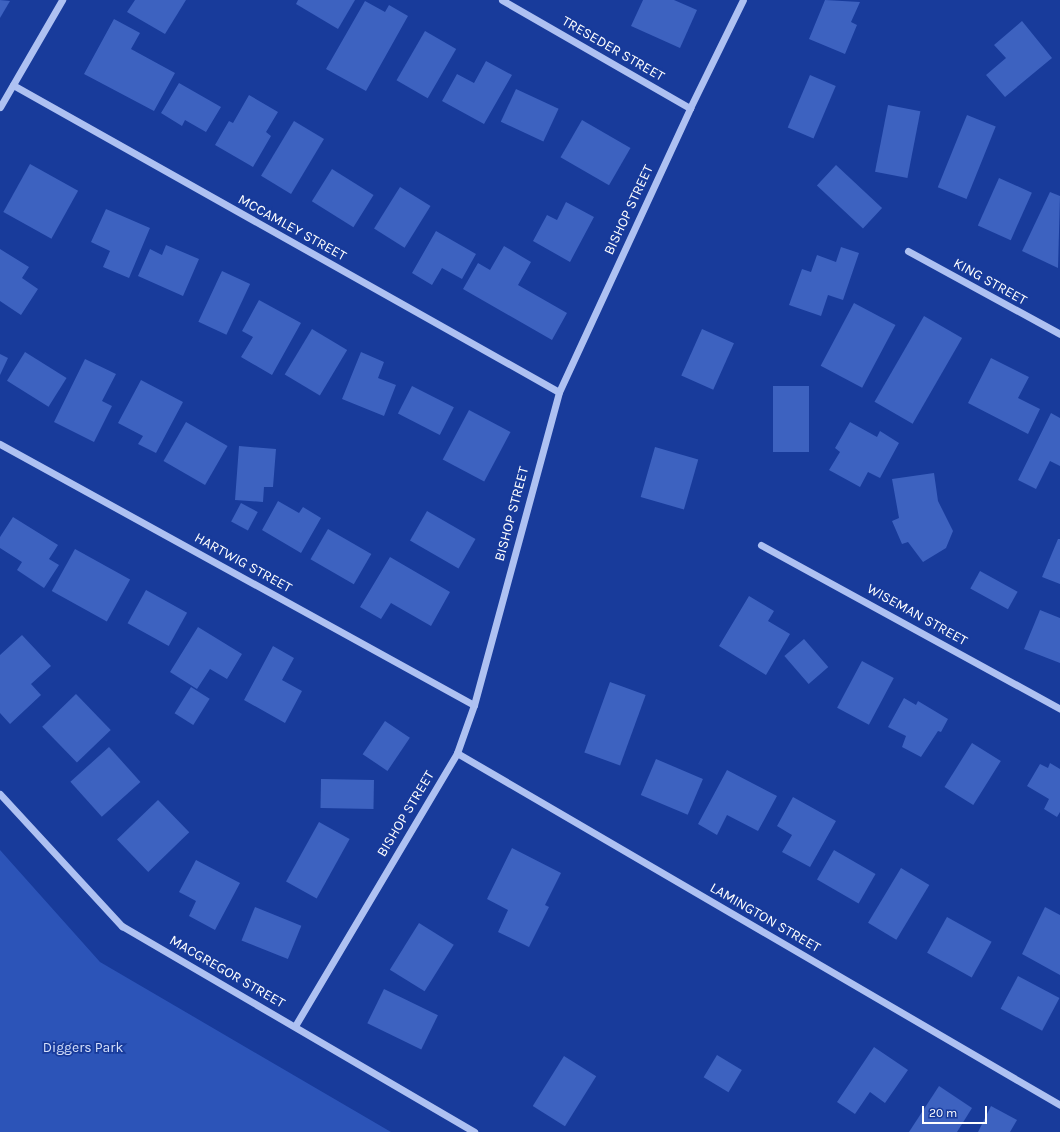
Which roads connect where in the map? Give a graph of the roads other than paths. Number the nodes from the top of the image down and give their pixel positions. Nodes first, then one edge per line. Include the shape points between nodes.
1 (62, 0) edge
2 (502, 0) edge
3 (743, 0) edge
4 (13, 85) junction
5 (0, 107) edge
6 (690, 108) junction
7 (908, 251) dead end
8 (1060, 334) edge
9 (559, 392) junction
10 (0, 444) edge
11 (761, 545) dead end
12 (474, 705) junction
13 (1060, 709) edge
14 (457, 753) junction
15 (0, 794) edge
16 (295, 1026) junction
17 (1060, 1105) edge
18 (474, 1132) edge

1 - 4 street
2 - 6 street, TRESEDER STREET
3 - 6 street, BISHOP STREET
4 - 5 street
4 - 9 street, MCCAMLEY STREET
6 - 9 street, BISHOP STREET
7 - 8 street, KING STREET
9 - 12 street, BISHOP STREET
10 - 12 street, HARTWIG STREET
11 - 13 street, WISEMAN STREET
12 - 14 street, BISHOP STREET
14 - 16 street, BISHOP STREET
14 - 17 street, LAMINGTON STREET
15 - 16 street, MACGREGOR STREET via 122,926
16 - 18 street, MACGREGOR STREET

